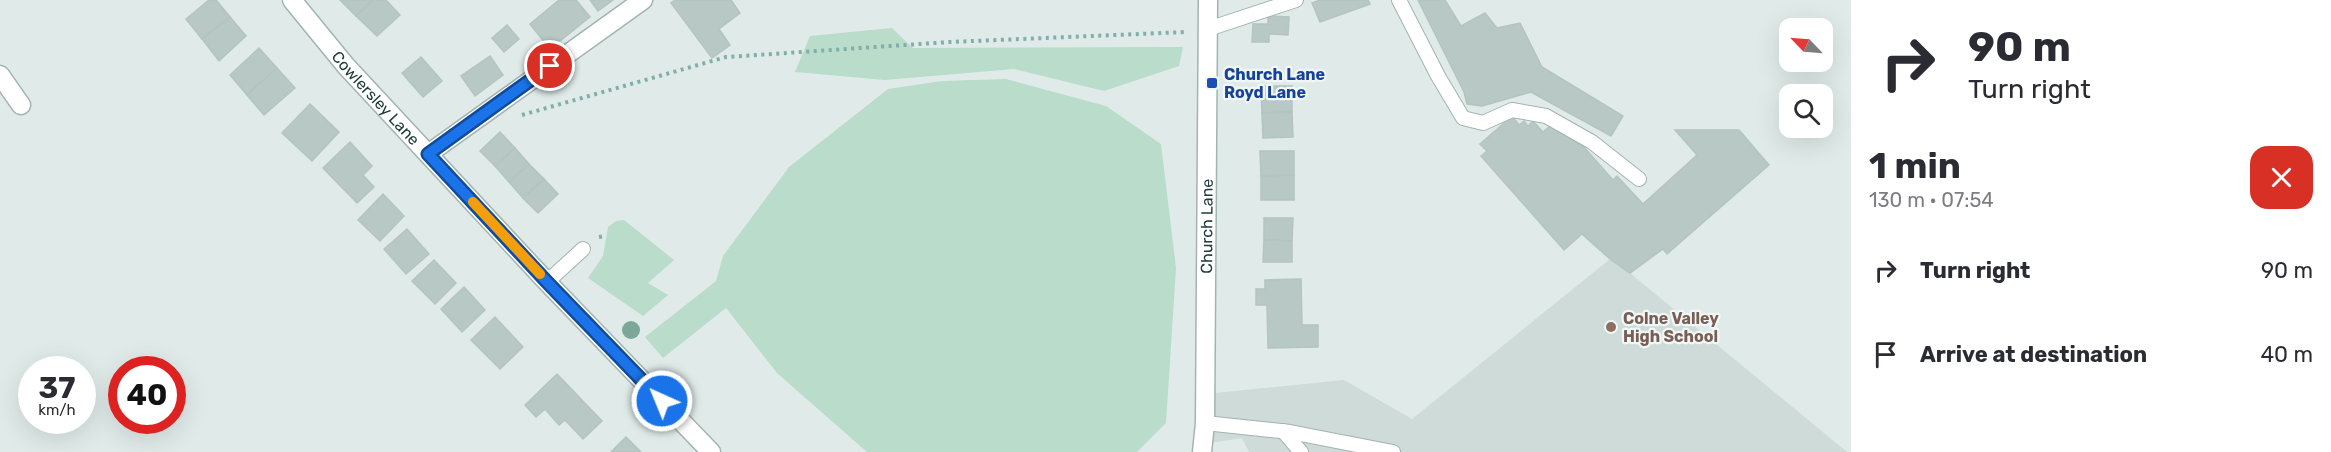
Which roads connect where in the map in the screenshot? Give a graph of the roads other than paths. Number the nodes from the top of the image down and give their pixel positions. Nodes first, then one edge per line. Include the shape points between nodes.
1 (292, 0) edge
2 (643, 0) edge
3 (1208, 0) edge
4 (1296, 0) edge
5 (1399, 0) edge
6 (1208, 29) junction
7 (0, 75) edge
8 (21, 105) dead end
9 (428, 154) junction
10 (1638, 179) dead end
11 (583, 249) dead end
12 (547, 282) junction
13 (1205, 423) junction
14 (1283, 431) junction
15 (711, 452) edge
16 (1202, 452) edge
17 (1301, 452) edge
18 (1393, 452) edge

1 - 9 street, Cowlersley Lane via 346,66
2 - 9 street
3 - 6 street, Church Lane
4 - 6 lane
5 - 10 lane via 1463,118 1483,123 1512,110 1546,116 1592,142
6 - 13 street, Church Lane
7 - 8 street
9 - 12 street, Cowlersley Lane
11 - 12 lane
12 - 15 street, Cowlersley Lane
13 - 14 lane
13 - 16 street, Church Lane
14 - 17 lane
14 - 18 lane

